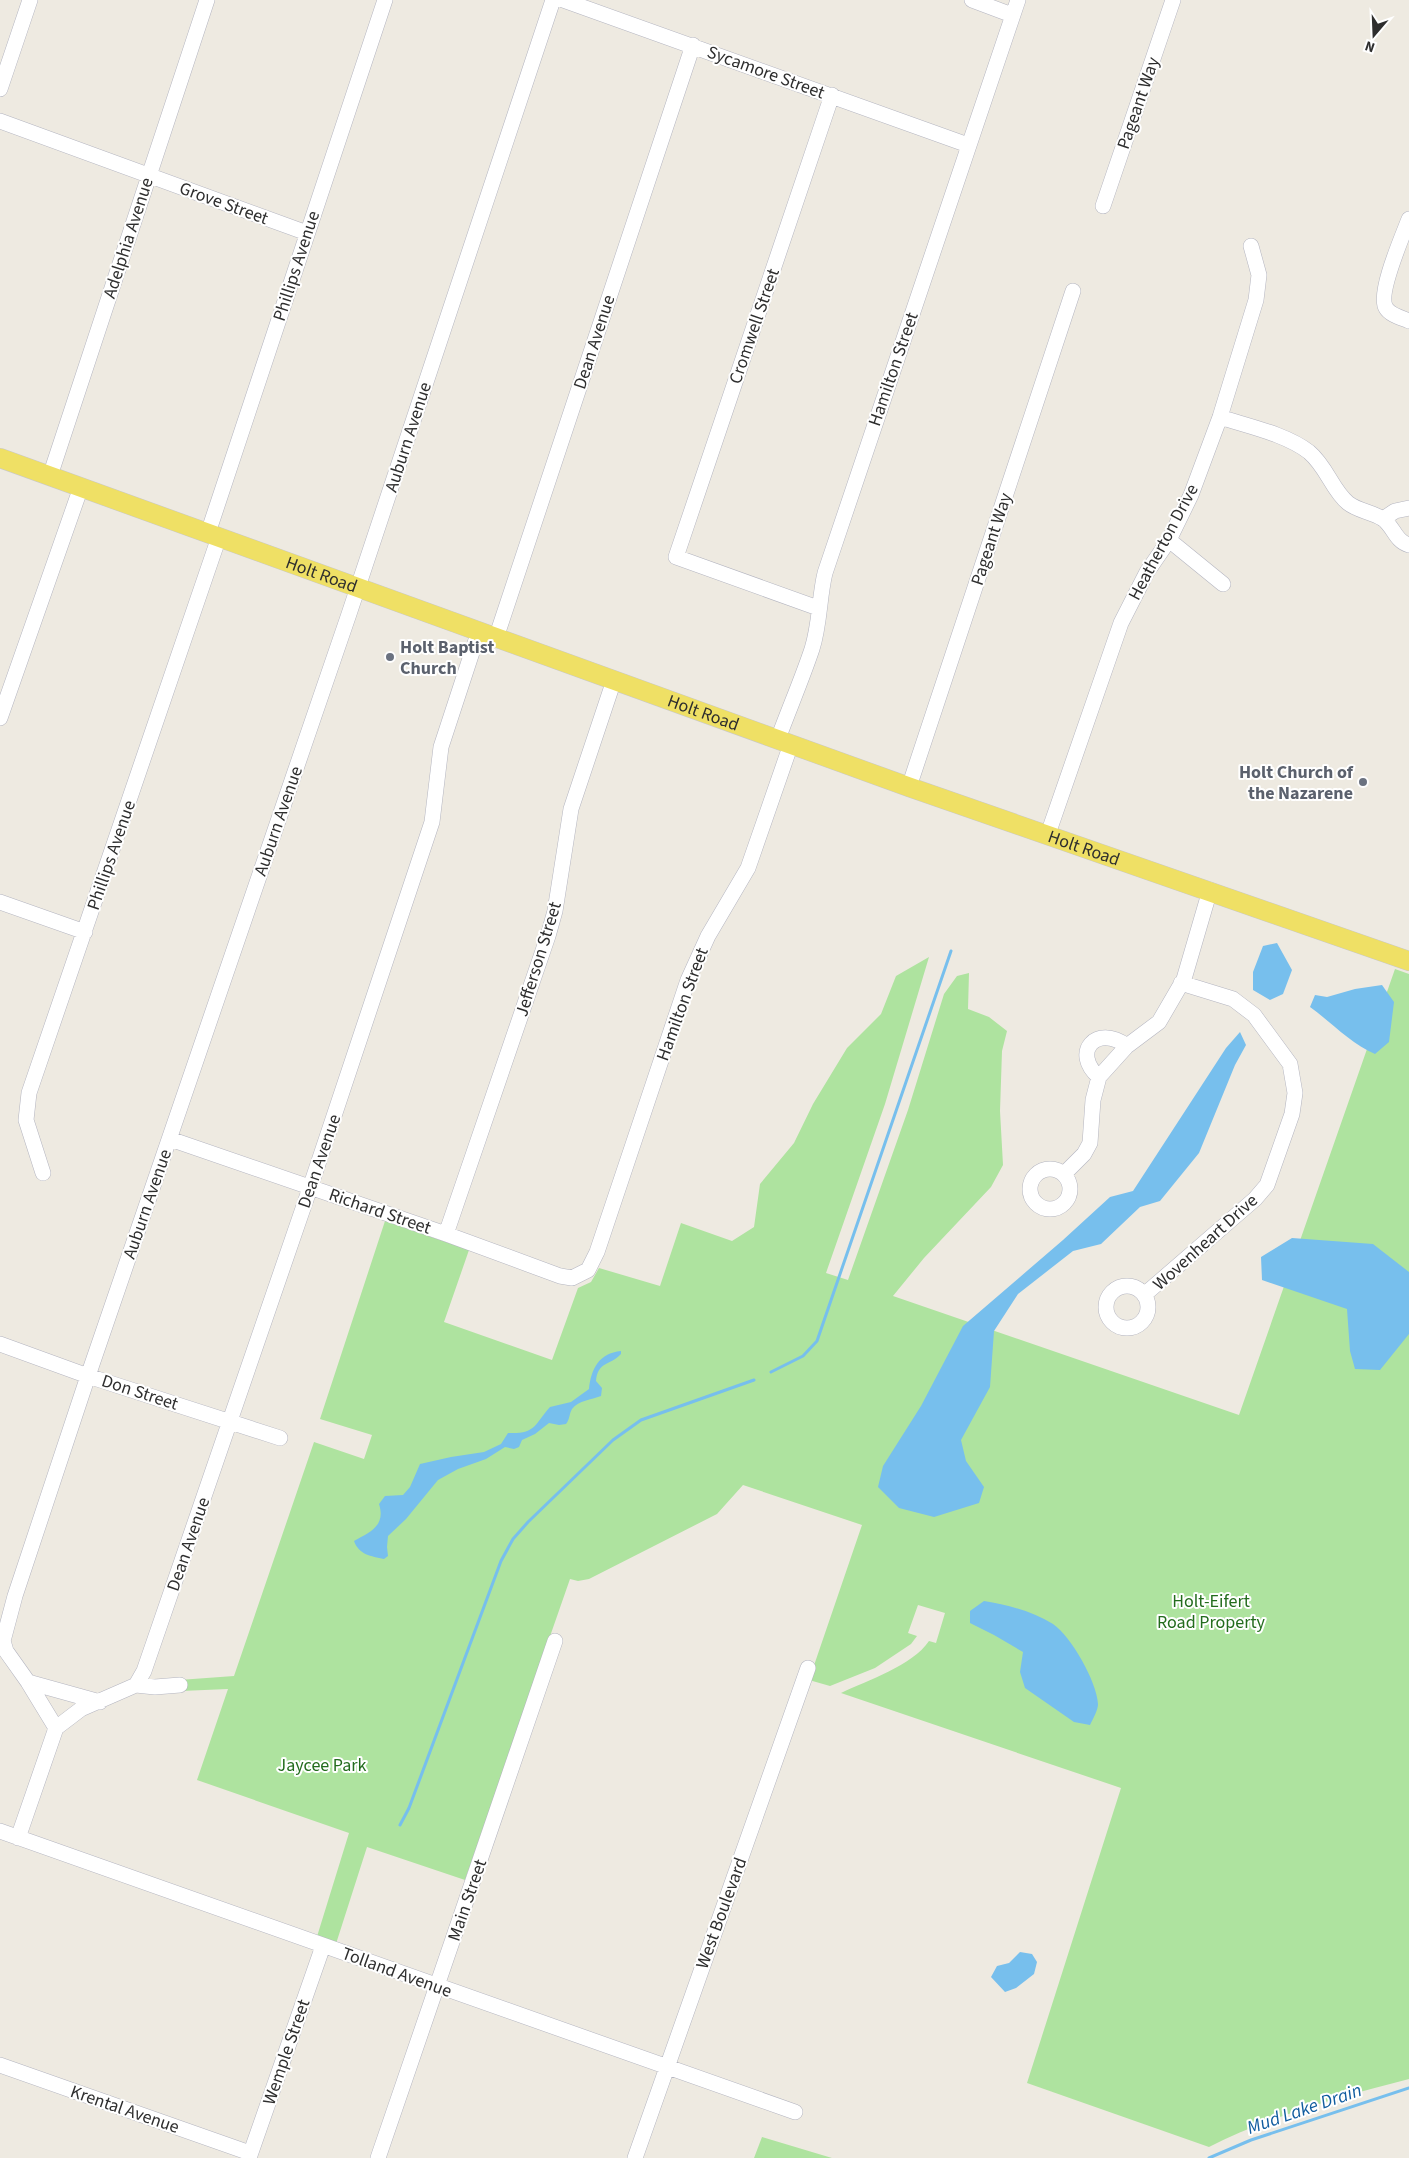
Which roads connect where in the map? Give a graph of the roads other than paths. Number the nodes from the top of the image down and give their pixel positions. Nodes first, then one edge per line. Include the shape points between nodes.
1 (30, 0) edge
2 (207, 0) edge
3 (385, 0) edge
4 (553, 0) edge
5 (563, 0) edge
6 (972, 0) edge
7 (1018, 0) edge
8 (1173, 0) edge
9 (1012, 15) junction
10 (693, 46) junction
11 (0, 89) edge
12 (832, 95) junction
13 (0, 121) edge
14 (968, 145) junction
15 (147, 176) junction
16 (1103, 206) dead end
17 (1409, 219) edge
18 (307, 233) junction
19 (1252, 246) dead end
20 (1073, 291) dead end
21 (1409, 321) edge
22 (1220, 417) junction
23 (0, 458) edge
24 (50, 476) junction
25 (81, 487) junction
26 (1409, 508) edge
27 (1383, 520) junction
28 (213, 535) junction
29 (1169, 540) junction
30 (1409, 545) edge
31 (1223, 584) dead end
32 (358, 588) junction
33 (818, 608) junction
34 (488, 634) junction
35 (614, 680) junction
36 (0, 718) edge
37 (785, 741) junction
38 (909, 787) junction
39 (1048, 834) junction
40 (1210, 890) junction
41 (0, 902) edge
42 (85, 932) junction
43 (1409, 961) edge
44 (1182, 983) junction
45 (1127, 1046) junction
46 (1099, 1077) junction
47 (170, 1139) junction
48 (43, 1173) dead end
49 (1064, 1174) dead end
50 (310, 1188) junction
51 (446, 1234) junction
52 (588, 1270) joint
53 (1144, 1295) dead end
54 (0, 1344) edge
55 (88, 1376) junction
56 (230, 1421) junction
57 (280, 1438) dead end
58 (555, 1641) dead end
59 (808, 1668) dead end
60 (28, 1682) junction
61 (136, 1685) junction
62 (180, 1685) dead end
63 (100, 1702) junction
64 (56, 1728) junction
65 (0, 1831) edge
66 (18, 1838) junction
67 (323, 1946) junction
68 (438, 1987) junction
69 (0, 2066) edge
70 (666, 2068) junction
71 (795, 2112) dead end
72 (250, 2156) edge
73 (378, 2158) edge
74 (635, 2158) edge

1 - 11 street
2 - 15 street, Adelphia Avenue
3 - 18 street, Phillips Avenue
4 - 32 street, Auburn Avenue
5 - 10 street, Sycamore Street
6 - 9 street
7 - 9 street, Hamilton Street
8 - 16 street, Pageant Way
9 - 14 street, Hamilton Street
10 - 12 street, Sycamore Street
10 - 34 street, Dean Avenue
12 - 14 street, Sycamore Street
12 - 33 street, Cromwell Street via 676,557
13 - 15 street, Grove Street
14 - 33 street, Hamilton Street via 824,572
15 - 18 street, Grove Street
15 - 24 street, Adelphia Avenue
17 - 21 street via 1384,299 1385,308
18 - 28 street, Phillips Avenue
19 - 22 street, Heatherton Drive via 1259,275 1256,300
20 - 38 street, Pageant Way
22 - 27 street via 1291,441 1306,450 1319,460 1347,502
22 - 29 street, Heatherton Drive via 1191,496
23 - 24 main road, Holt Road
24 - 25 main road, Holt Road
25 - 28 main road, Holt Road
25 - 36 street
26 - 27 street via 1395,511
27 - 30 street via 1402,543
28 - 32 main road, Holt Road
28 - 42 street, Phillips Avenue
29 - 31 street
29 - 39 street, Heatherton Drive via 1147,572 1121,623
32 - 34 main road, Holt Road
32 - 47 street, Auburn Avenue
33 - 37 street, Hamilton Street via 812,648
34 - 35 main road, Holt Road
34 - 50 street, Dean Avenue via 441,747 432,822
35 - 37 main road, Holt Road
35 - 51 street, Jefferson Street via 571,809 548,936
37 - 38 main road, Holt Road
37 - 52 street, Hamilton Street via 748,868 708,936 688,980 600,1243
38 - 39 main road, Holt Road
39 - 40 main road, Holt Road
40 - 43 main road, Holt Road
40 - 44 street
41 - 42 street
42 - 48 street, Phillips Avenue via 26,1107 26,1120
44 - 45 street via 1159,1022
44 - 53 street, Wovenheart Drive via 1234,999 1254,1015 1290,1064 1293,1107 1267,1185
45 - 46 street
45 - 46 street via 1111,1037 1095,1040 1089,1046 1088,1064
46 - 49 street via 1093,1100 1090,1143
47 - 50 street, Richard Street
47 - 55 street, Auburn Avenue
50 - 51 street, Richard Street
50 - 56 street, Dean Avenue
51 - 52 street, Richard Street via 560,1276 572,1278
54 - 55 street, Don Street
55 - 56 street, Don Street
55 - 60 street, Auburn Avenue via 15,1596 3,1642
56 - 57 street, Don Street
56 - 61 street, Dean Avenue via 144,1671
58 - 68 street, Main Street
59 - 70 street, West Boulevard
60 - 63 street
60 - 64 street
61 - 62 street
61 - 63 street
63 - 64 street via 81,1709
64 - 66 street
65 - 66 street, Tolland Avenue
66 - 67 street, Tolland Avenue
67 - 68 street, Tolland Avenue
67 - 72 street, Wemple Street
68 - 70 street, Tolland Avenue
68 - 73 street, Main Street
69 - 72 street, Krental Avenue
70 - 71 street, Tolland Avenue
70 - 74 street, West Boulevard

